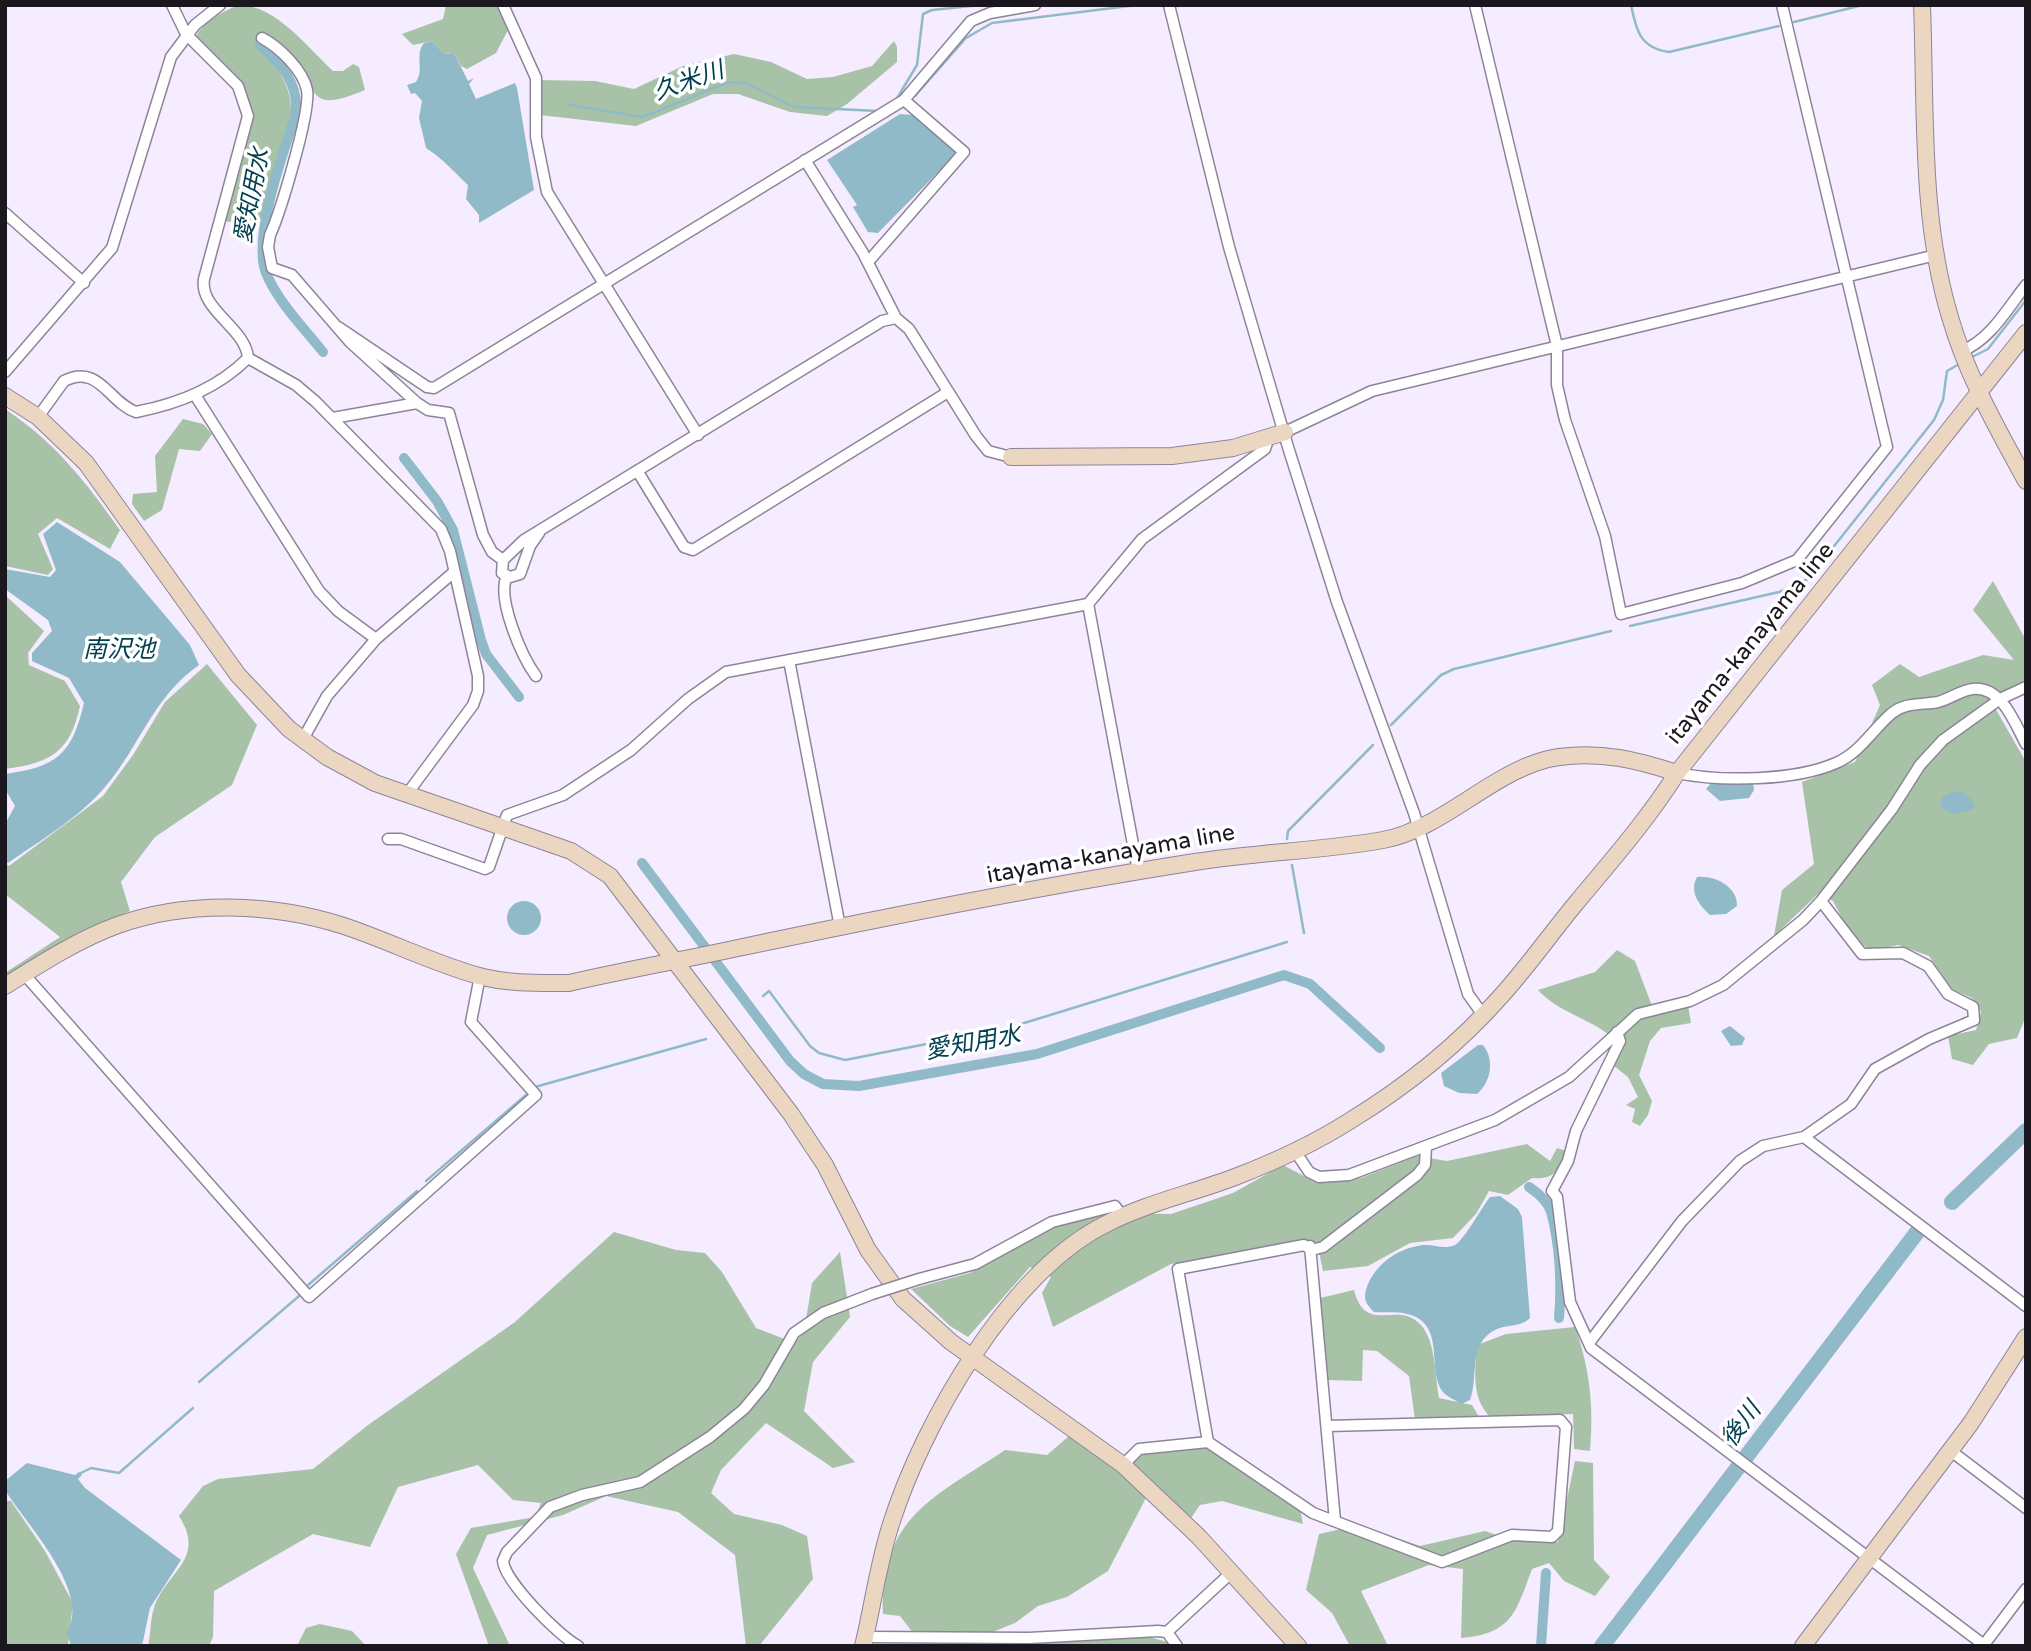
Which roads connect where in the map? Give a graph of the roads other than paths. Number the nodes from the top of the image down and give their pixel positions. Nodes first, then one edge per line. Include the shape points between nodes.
1 (172, 5) edge
2 (220, 5) edge
3 (503, 5) edge
4 (1034, 5) edge
5 (1475, 5) edge
6 (1782, 5) edge
7 (1922, 5) edge
8 (1170, 8) edge
9 (186, 34) junction
10 (262, 38) dead end
11 (904, 100) junction
12 (805, 160) junction
13 (5, 213) edge
14 (1936, 256) junction
15 (868, 262) junction
16 (1847, 278) junction
17 (84, 283) junction
18 (605, 284) junction
19 (2026, 285) edge
20 (896, 318) junction
21 (338, 327) junction
22 (2026, 333) edge
23 (1557, 346) junction
24 (1962, 351) junction
25 (248, 358) junction
26 (5, 372) edge
27 (948, 392) junction
28 (1978, 394) junction
29 (195, 395) junction
30 (5, 396) edge
31 (417, 403) junction
32 (38, 417) junction
33 (332, 418) junction
34 (1285, 432) junction
35 (698, 435) junction
36 (1269, 437) junction
37 (1011, 457) joint
38 (638, 472) junction
39 (2026, 481) edge
40 (539, 533) junction
41 (503, 561) junction
42 (454, 572) junction
43 (507, 576) junction
44 (1088, 604) junction
45 (376, 639) junction
46 (789, 660) junction
47 (536, 676) dead end
48 (2026, 687) edge
49 (2000, 699) junction
50 (303, 739) junction
51 (2026, 744) edge
52 (1677, 773) junction
53 (407, 794) junction
54 (502, 827) junction
55 (1419, 829) junction
56 (388, 839) dead end
57 (1138, 871) junction
58 (1821, 901) junction
59 (840, 927) junction
60 (676, 960) junction
61 (24, 974) junction
62 (480, 976) junction
63 (5, 986) edge
64 (1483, 1015) junction
65 (1617, 1032) junction
66 (1804, 1137) junction
67 (1426, 1147) junction
68 (1295, 1151) junction
69 (1122, 1216) junction
70 (1310, 1246) junction
71 (2026, 1306) edge
72 (2026, 1337) edge
73 (1589, 1343) junction
74 (973, 1356) junction
75 (1327, 1426) junction
76 (1208, 1442) junction
77 (1951, 1451) junction
78 (1123, 1465) junction
79 (2026, 1508) edge
80 (1335, 1521) junction
81 (1869, 1558) junction
82 (1231, 1572) junction
83 (2026, 1589) edge
84 (1167, 1632) junction
85 (864, 1642) edge
86 (1983, 1645) edge
87 (578, 1646) edge
88 (1177, 1646) edge
89 (1298, 1646) edge
90 (1803, 1646) edge

1 - 9 street
2 - 9 street
3 - 18 street via 536,78 536,136 547,192
4 - 11 street via 971,21
5 - 23 street
6 - 16 street
7 - 14 street
8 - 34 street via 1226,233
9 - 17 street via 171,57 156,101 120,232
9 - 25 street via 231,77 248,117 202,286
10 - 21 street via 283,54 307,89 305,113 270,235 272,268 292,275
11 - 12 street
11 - 15 street via 964,152
12 - 15 street
12 - 18 street
13 - 17 street
14 - 16 street
14 - 24 street
15 - 20 street
16 - 23 street
16 - 23 street via 1887,447 1797,560 1742,583 1621,614 1605,536 1565,419 1557,385
17 - 26 street
18 - 21 street via 434,388
18 - 35 street
19 - 24 street via 1990,332
20 - 27 street via 909,329
20 - 35 street via 882,321
21 - 31 street
22 - 28 street, itayama-kanayama line
23 - 34 street via 1372,391
24 - 28 street
25 - 29 street via 232,374
25 - 33 street via 296,386
27 - 37 street via 984,447
27 - 38 street via 692,550 684,547
28 - 39 street
28 - 52 street, itayama-kanayama line
29 - 32 street via 136,412 103,384 81,376 64,381
29 - 45 street via 319,592
30 - 32 street
31 - 33 street
31 - 41 street via 449,413 483,535
32 - 50 street via 86,463 238,676 278,720
33 - 42 street via 435,522 450,551
34 - 36 street
34 - 55 street via 1337,602
35 - 38 street
36 - 37 street via 1233,448 1172,456
36 - 44 street via 1265,449 1142,539
38 - 40 street
40 - 41 street via 524,540
40 - 43 street via 523,571
41 - 43 street via 501,569
42 - 45 street
42 - 53 street via 478,691 473,705
43 - 47 street via 503,590 521,656
44 - 46 street
44 - 57 street
45 - 50 street via 327,696
46 - 54 street via 726,672 631,750 563,795 507,815
46 - 59 street
48 - 49 street
49 - 51 street
49 - 52 street via 1977,688 1941,701 1902,707 1853,753 1815,771 1700,778
49 - 58 street via 1930,753
50 - 53 street via 352,771
52 - 55 street, itayama-kanayama line via 1630,758 1592,754 1555,758 1520,772
52 - 64 street via 1658,804
53 - 54 street
54 - 56 street via 485,869 412,842
54 - 60 street via 570,851 600,868 620,886
55 - 57 street, itayama-kanayama line via 1355,844
55 - 64 street via 1468,993
57 - 59 street, itayama-kanayama line
58 - 65 street via 1723,985 1690,1001 1646,1011
58 - 66 street via 1861,954 1896,951 1918,960 1934,972 1948,994 1969,1003 1975,1012 1971,1023 1929,1039 1875,1069 1851,1104
59 - 60 street, itayama-kanayama line
60 - 62 street, itayama-kanayama line via 569,983 523,983
60 - 74 street via 814,1148 886,1279 929,1326
61 - 62 street, itayama-kanayama line via 118,925 221,907 288,912 343,926
61 - 62 street via 309,1297 536,1095 471,1022
61 - 63 street, itayama-kanayama line
64 - 68 street via 1404,1084
65 - 67 street via 1569,1077 1495,1120
65 - 73 street via 1620,1041 1552,1191 1561,1222 1570,1301
66 - 71 street
66 - 73 street via 1763,1146 1715,1184
67 - 68 street via 1363,1171 1331,1177 1309,1172
67 - 70 street via 1424,1165 1417,1175 1334,1241 1312,1250
68 - 69 street via 1236,1177
69 - 74 street via 1076,1243 1032,1280 1011,1301
69 - 87 street, bridge via 1115,1206 1052,1222 975,1264 823,1313 794,1333 764,1385 710,1437 640,1482 550,1507 503,1561 507,1575 560,1635
70 - 75 street
70 - 76 street via 1178,1269
72 - 77 street
73 - 81 street
74 - 78 street
74 - 85 street via 896,1510 876,1574
75 - 80 street
75 - 80 street via 1560,1420 1566,1427 1558,1531 1552,1537 1512,1535 1442,1562
76 - 78 street via 1139,1449
76 - 80 street via 1313,1513
77 - 79 street
77 - 81 street
78 - 82 street
81 - 86 street
81 - 90 street
82 - 84 street
82 - 89 street
83 - 86 street
84 - 85 street
84 - 88 street

